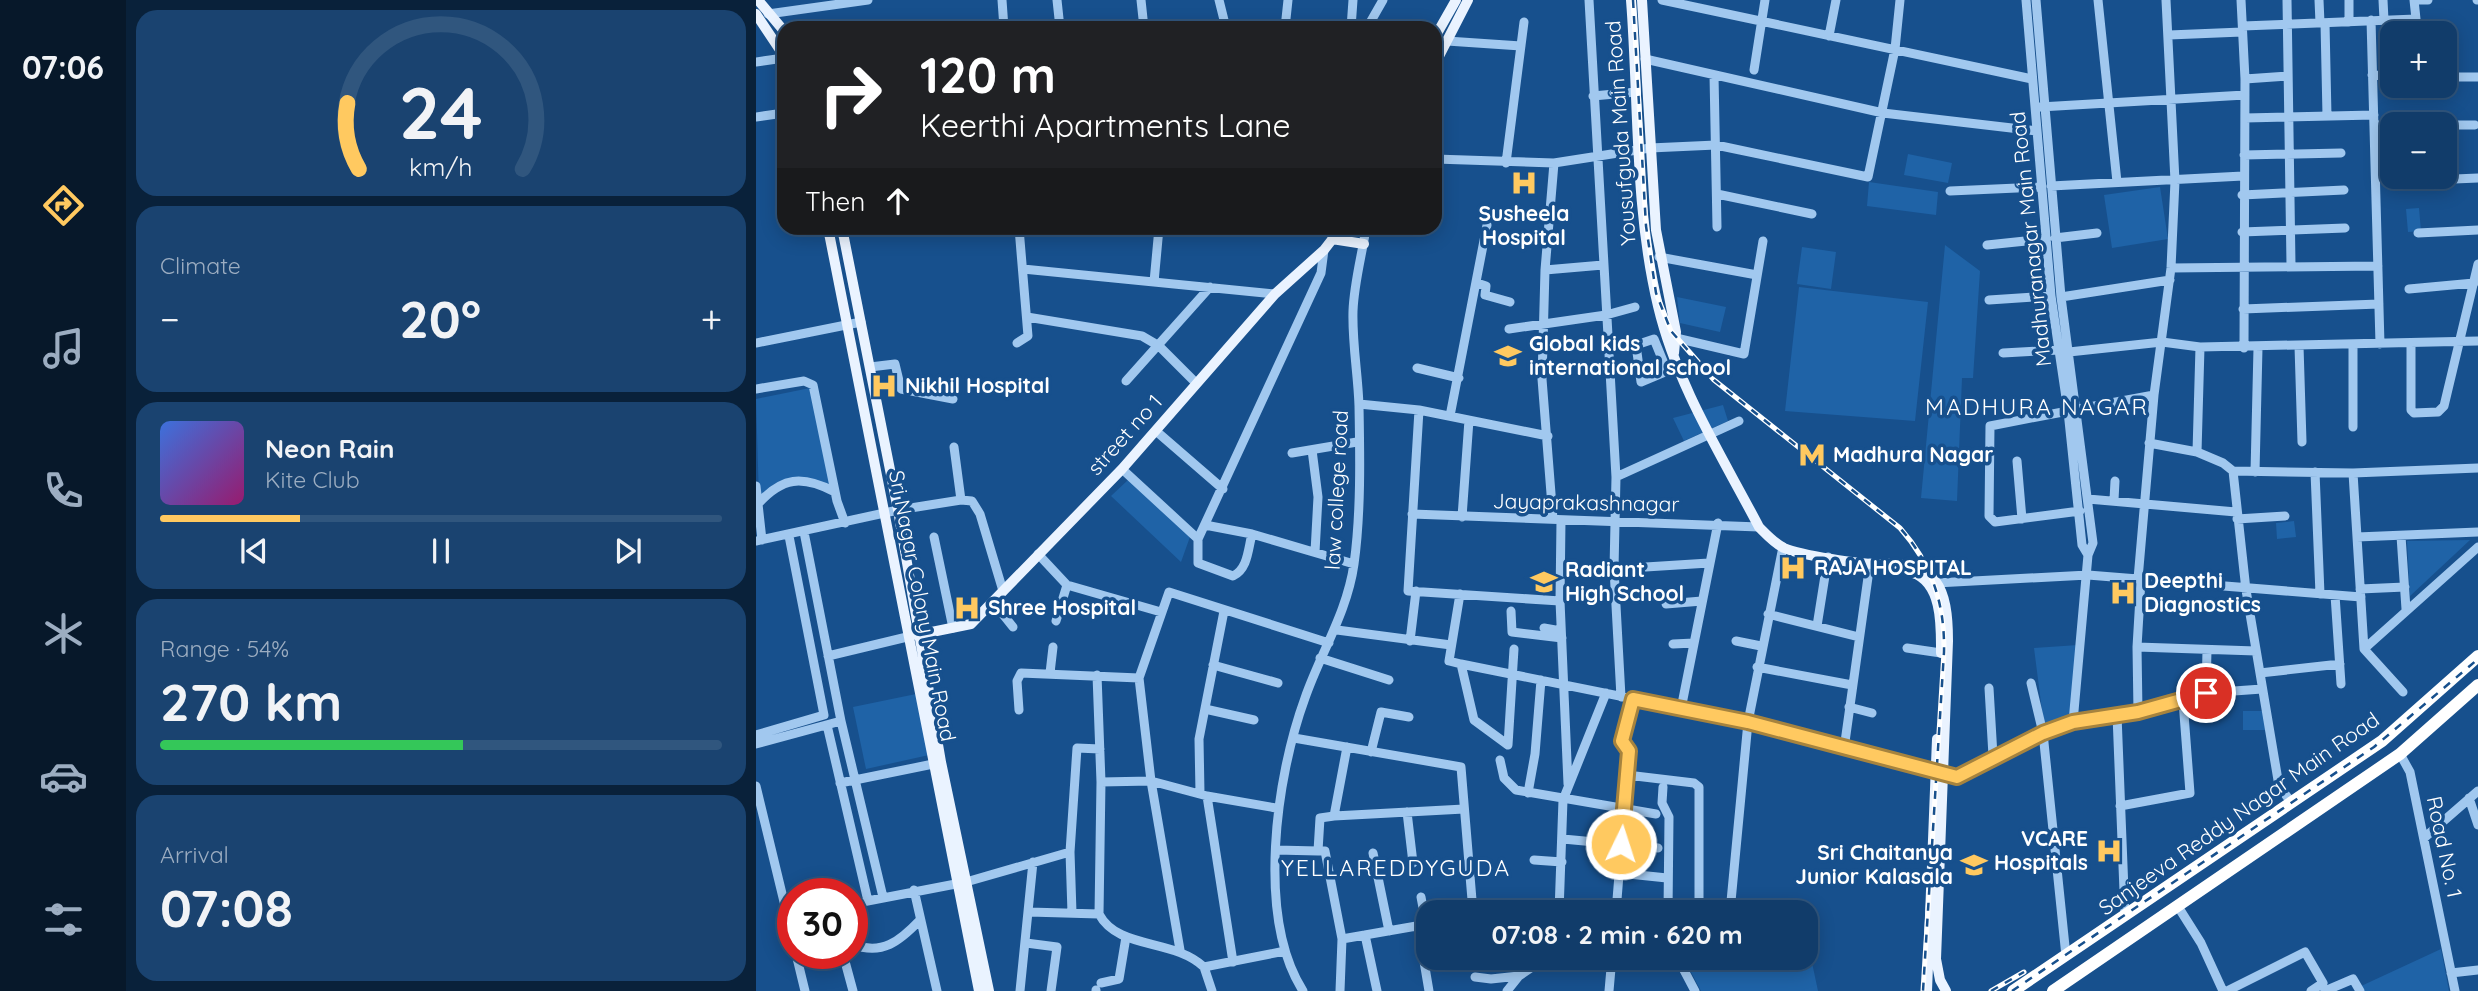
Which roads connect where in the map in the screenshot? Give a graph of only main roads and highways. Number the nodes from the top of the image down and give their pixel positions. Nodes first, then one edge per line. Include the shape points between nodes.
1 (758, 0) edge
2 (1456, 0) edge
3 (1468, 0) edge
4 (1631, 0) edge
5 (1642, 0) edge
6 (762, 14) edge
7 (777, 25) edge
8 (1442, 25) edge
9 (777, 34) edge
10 (773, 36) junction
11 (777, 44) edge
12 (1442, 51) edge
13 (1644, 149) junction
14 (830, 235) edge
15 (843, 235) edge
16 (1335, 235) edge
17 (1344, 235) edge
18 (1364, 244) road end
19 (1674, 353) junction
20 (1876, 563) junction
21 (912, 636) junction
22 (2478, 656) edge
23 (2478, 685) edge
24 (1940, 772) junction
25 (961, 882) junction
26 (979, 991) edge
27 (989, 991) edge
28 (1927, 991) edge
29 (1946, 991) edge
30 (2013, 991) edge
31 (2053, 991) edge

1 - 6 main road
2 - 8 main road
3 - 12 main road
4 - 13 main road, Yousufguda Main Road
5 - 13 main road, Yousufguda Main Road
6 - 7 main road
6 - 10 main road
9 - 10 main road
10 - 11 main road
13 - 19 main road, Yousufguda Main Road via 1676,338
13 - 19 main road, Yousufguda Main Road via 1649,261
14 - 21 main road, Sri Nagar Colony Main Road
15 - 21 main road, Sri Nagar Colony Main Road via 898,510
16 - 21 main road, street no 1 via 1275,294 1122,469 971,624
17 - 18 main road
19 - 20 main road, Yousufguda Main Road via 1708,434 1759,527 1783,547
20 - 24 main road, Yousufguda Main Road via 1918,574 1927,583 1940,614
20 - 24 main road, Yousufguda Main Road via 1918,566 1936,583 1945,604 1948,625
21 - 25 main road, Sri Nagar Colony Main Road
22 - 30 highway, Sanjeeva Reddy Nagar Main Road via 2382,741
23 - 31 highway, Sanjeeva Reddy Nagar Main Road via 2400,754
24 - 28 main road, Yousufguda Main Road
24 - 29 main road via 1936,959
25 - 26 main road, Sri Nagar Colony Main Road
25 - 27 main road, Sri Nagar Colony Main Road

